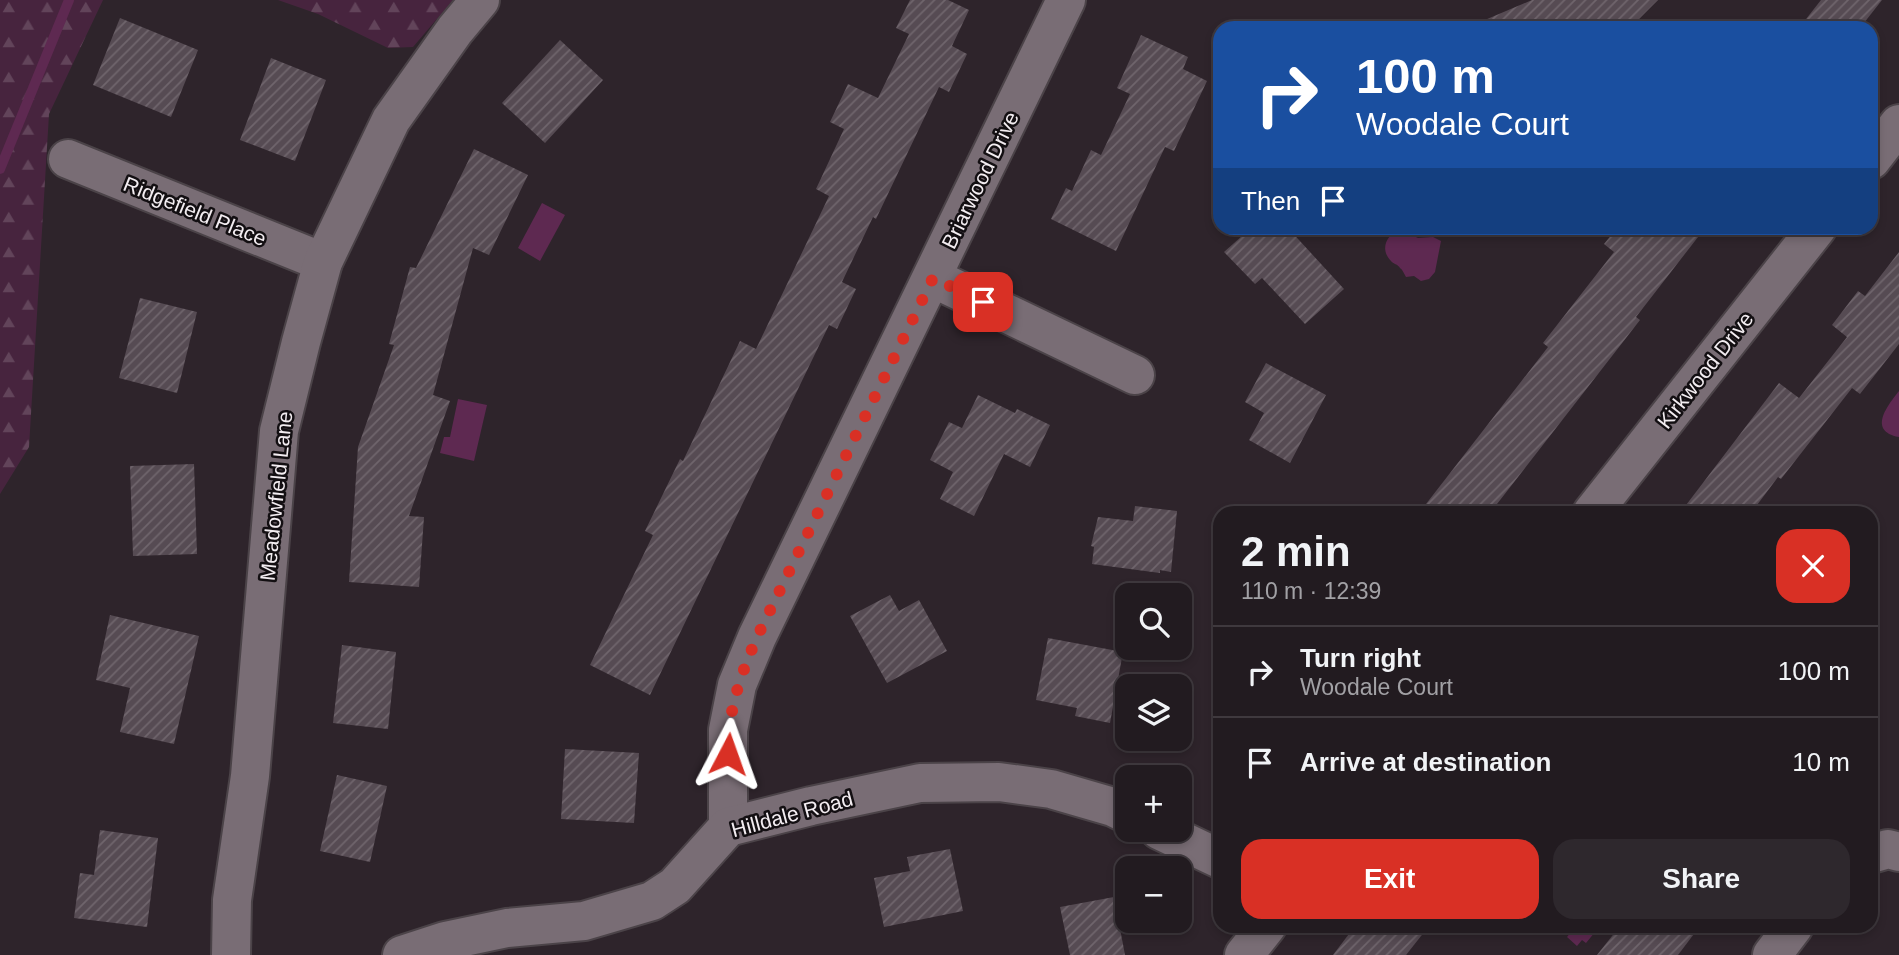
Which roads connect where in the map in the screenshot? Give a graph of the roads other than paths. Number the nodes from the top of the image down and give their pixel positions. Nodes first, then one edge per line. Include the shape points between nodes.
1 (480, 0) edge
2 (1066, 0) edge
3 (1899, 124) edge
4 (1878, 151) edge
5 (68, 159) dead end
6 (1811, 235) edge
7 (323, 262) junction
8 (933, 278) junction
9 (1135, 375) dead end
10 (1598, 506) edge
11 (1115, 808) edge
12 (728, 827) junction
13 (1184, 842) edge
14 (1878, 851) edge
15 (1899, 852) edge
16 (1213, 856) edge
17 (1261, 933) edge
18 (1789, 933) edge
19 (231, 955) edge
20 (402, 955) edge
21 (1244, 955) edge
22 (1772, 955) edge

1 - 7 street, Meadowfield Lane via 391,120
2 - 8 street, Briarwood Drive
3 - 4 street
5 - 7 street, Ridgefield Place
6 - 10 street, Kirkwood Drive
7 - 19 street, Meadowfield Lane via 279,431 250,776 232,900
8 - 9 street
8 - 12 street, Briarwood Drive via 737,685 728,730
11 - 12 street, Hilldale Road via 1051,789 999,782 920,783
12 - 20 street, Hilldale Road via 675,886 652,901 584,921 507,928
13 - 16 street
14 - 15 street
17 - 21 street
18 - 22 street

